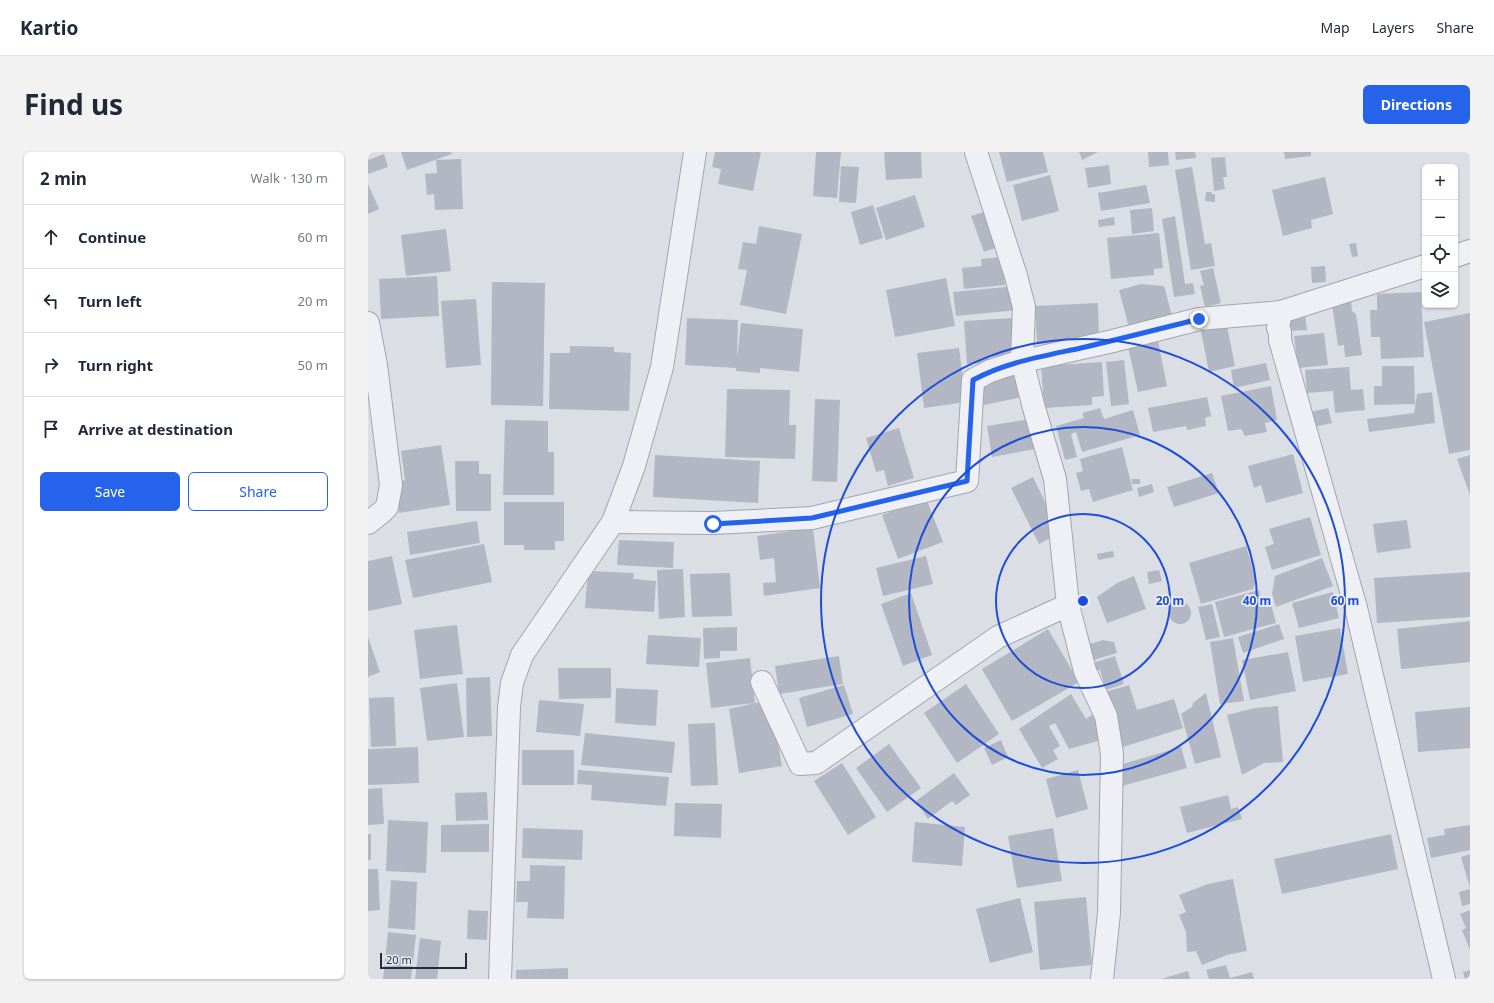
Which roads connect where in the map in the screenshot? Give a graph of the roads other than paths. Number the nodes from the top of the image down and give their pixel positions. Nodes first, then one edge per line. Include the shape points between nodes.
1 (695, 152) edge
2 (976, 152) edge
3 (1470, 251) edge
4 (1458, 255) edge
5 (1422, 267) edge
6 (1281, 312) junction
7 (368, 323) edge
8 (1022, 361) junction
9 (613, 522) junction
10 (368, 523) edge
11 (1068, 606) junction
12 (762, 682) dead end
13 (500, 979) edge
14 (1102, 979) edge
15 (1444, 979) edge

1 - 9 street via 662,367 634,466
2 - 8 street via 1024,307
3 - 4 street
5 - 6 street
6 - 8 street via 1199,319
6 - 15 street via 1278,328 1280,340 1356,608
7 - 10 street via 376,365 391,485 386,506
8 - 9 street via 990,371 973,380 967,481 812,518 713,524
8 - 11 street via 1055,479
9 - 13 street via 522,654 512,683 509,707
11 - 12 street via 998,637 816,763 800,764
11 - 14 street via 1085,672 1106,716 1112,754 1109,913

